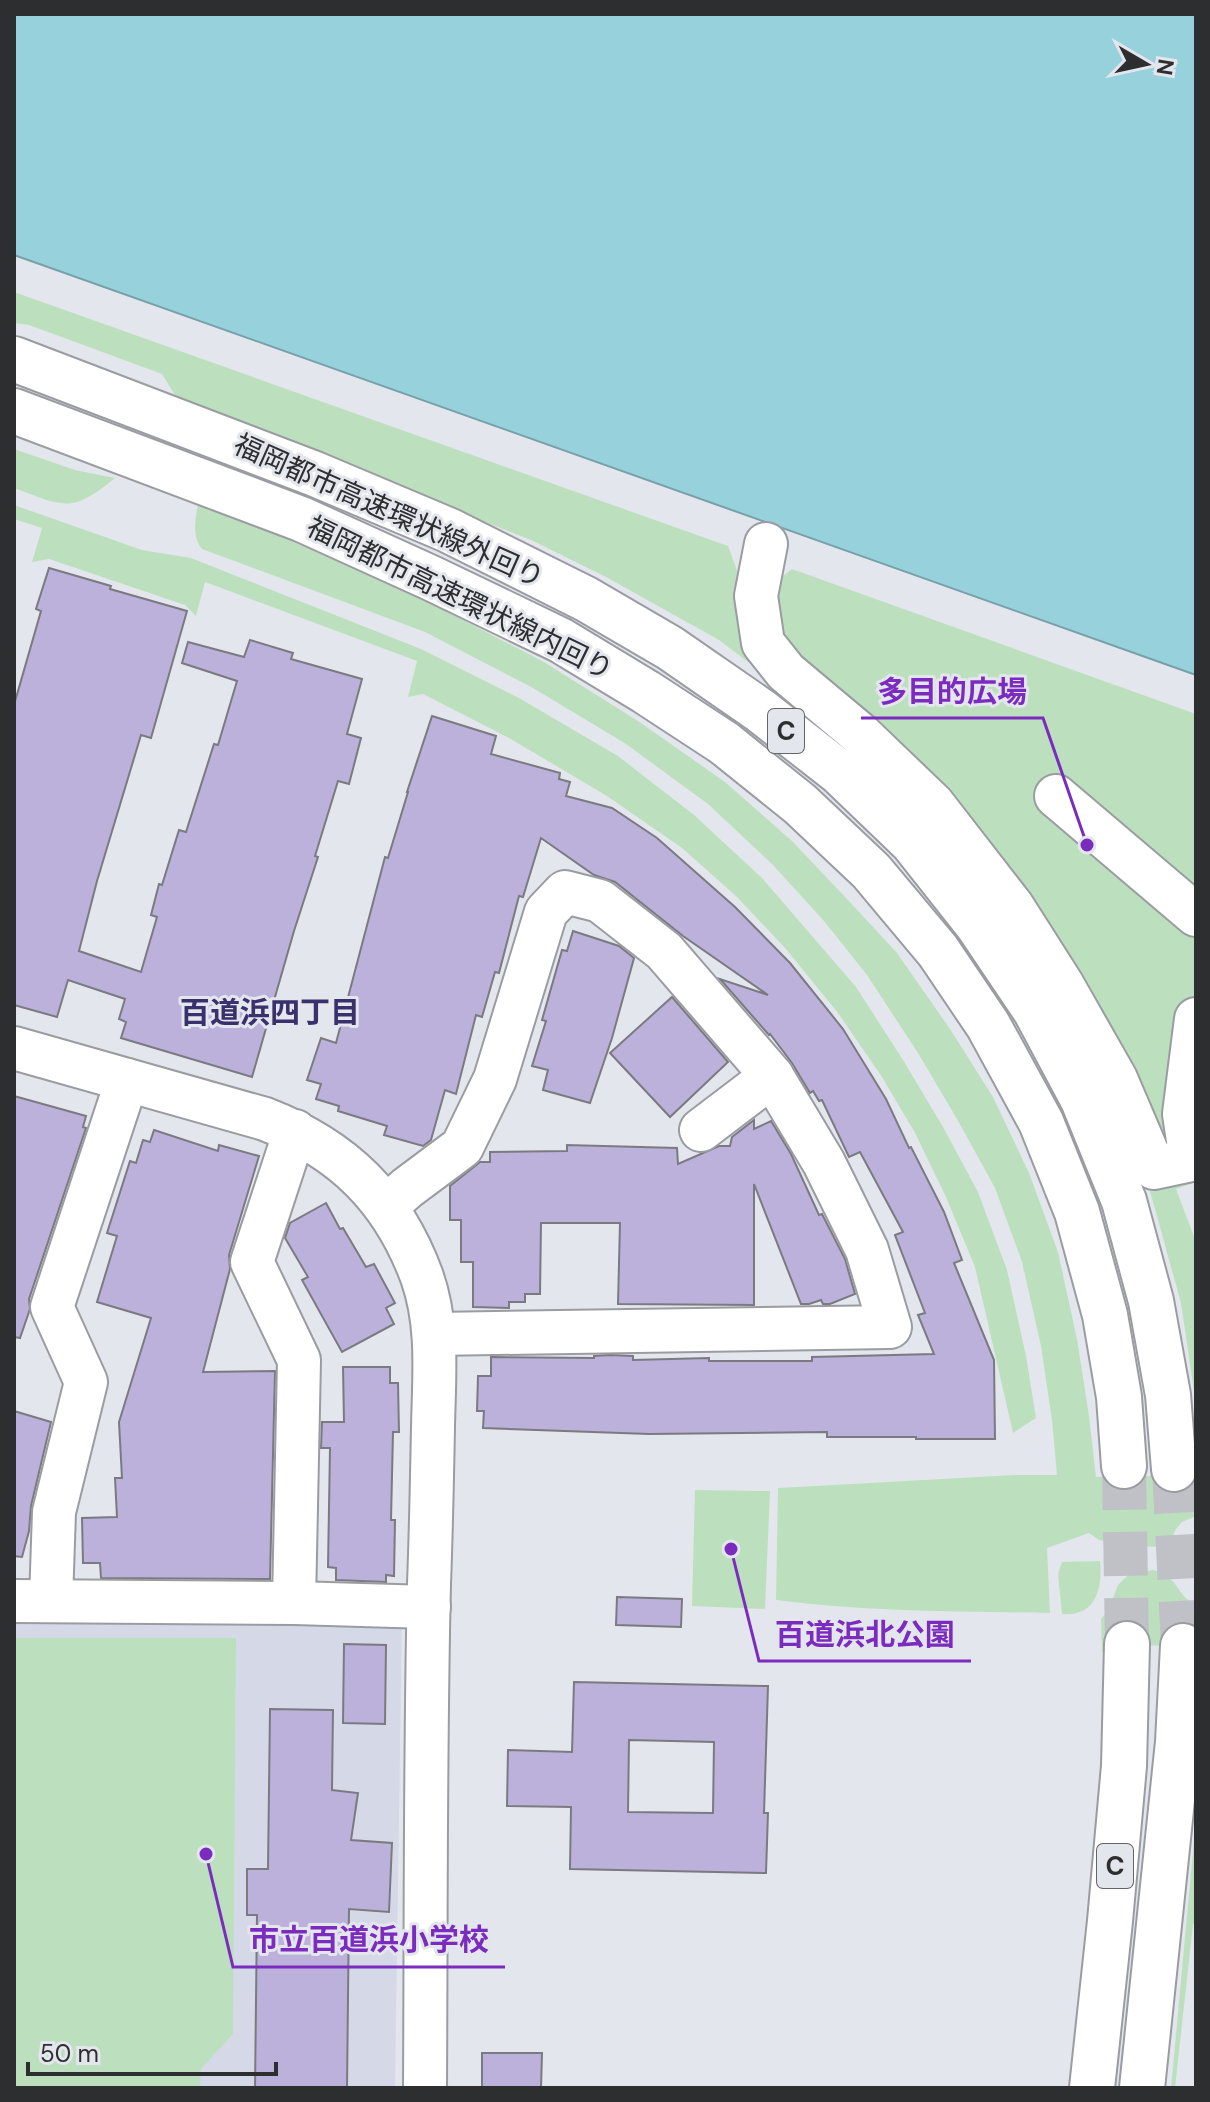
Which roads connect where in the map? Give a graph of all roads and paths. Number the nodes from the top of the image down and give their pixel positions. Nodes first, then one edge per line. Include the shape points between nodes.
1 (14, 359) edge
2 (14, 411) edge
3 (766, 544) dead end
4 (1056, 796) dead end
5 (1196, 915) edge
6 (1196, 1019) edge
7 (14, 1048) edge
8 (772, 1076) junction
9 (127, 1080) junction
10 (701, 1130) dead end
11 (295, 1131) junction
12 (1193, 1160) edge
13 (387, 1206) junction
14 (435, 1334) junction
15 (1124, 1466) tunnel mouth
16 (1174, 1469) tunnel mouth
17 (33, 1601) edge
18 (294, 1603) junction
19 (429, 1607) junction
20 (1127, 1644) tunnel mouth
21 (1183, 1646) tunnel mouth
22 (425, 2088) edge
23 (1092, 2088) edge
24 (1142, 2088) edge

1 - 16 highway, 福岡都市高速環状線外回り / C via 315,474 448,530 572,592 670,648 761,711 849,782 913,843 1035,1010 1083,1100 1124,1201 1151,1301 1168,1395
2 - 15 highway, 福岡都市高速環状線内回り / C via 301,519 560,640 724,743 871,871 938,951 988,1025 1041,1122 1077,1212 1105,1315
3 - 12 street via 756,596 763,643 786,672 933,804 1013,907 1116,1079 1154,1168
4 - 5 street
6 - 12 street via 1184,1114
7 - 9 street
8 - 10 street
8 - 13 street via 664,951 600,901 565,892 546,912 495,1079 462,1147
8 - 14 street via 867,1250 890,1327
9 - 11 street
9 - 17 street via 52,1307 86,1382
11 - 13 street via 326,1149
11 - 18 street via 252,1262 299,1360
13 - 14 street via 423,1279
14 - 19 street
17 - 18 street
18 - 19 street
19 - 22 street
20 - 23 highway, C via 1124,1766
21 - 24 highway, C

